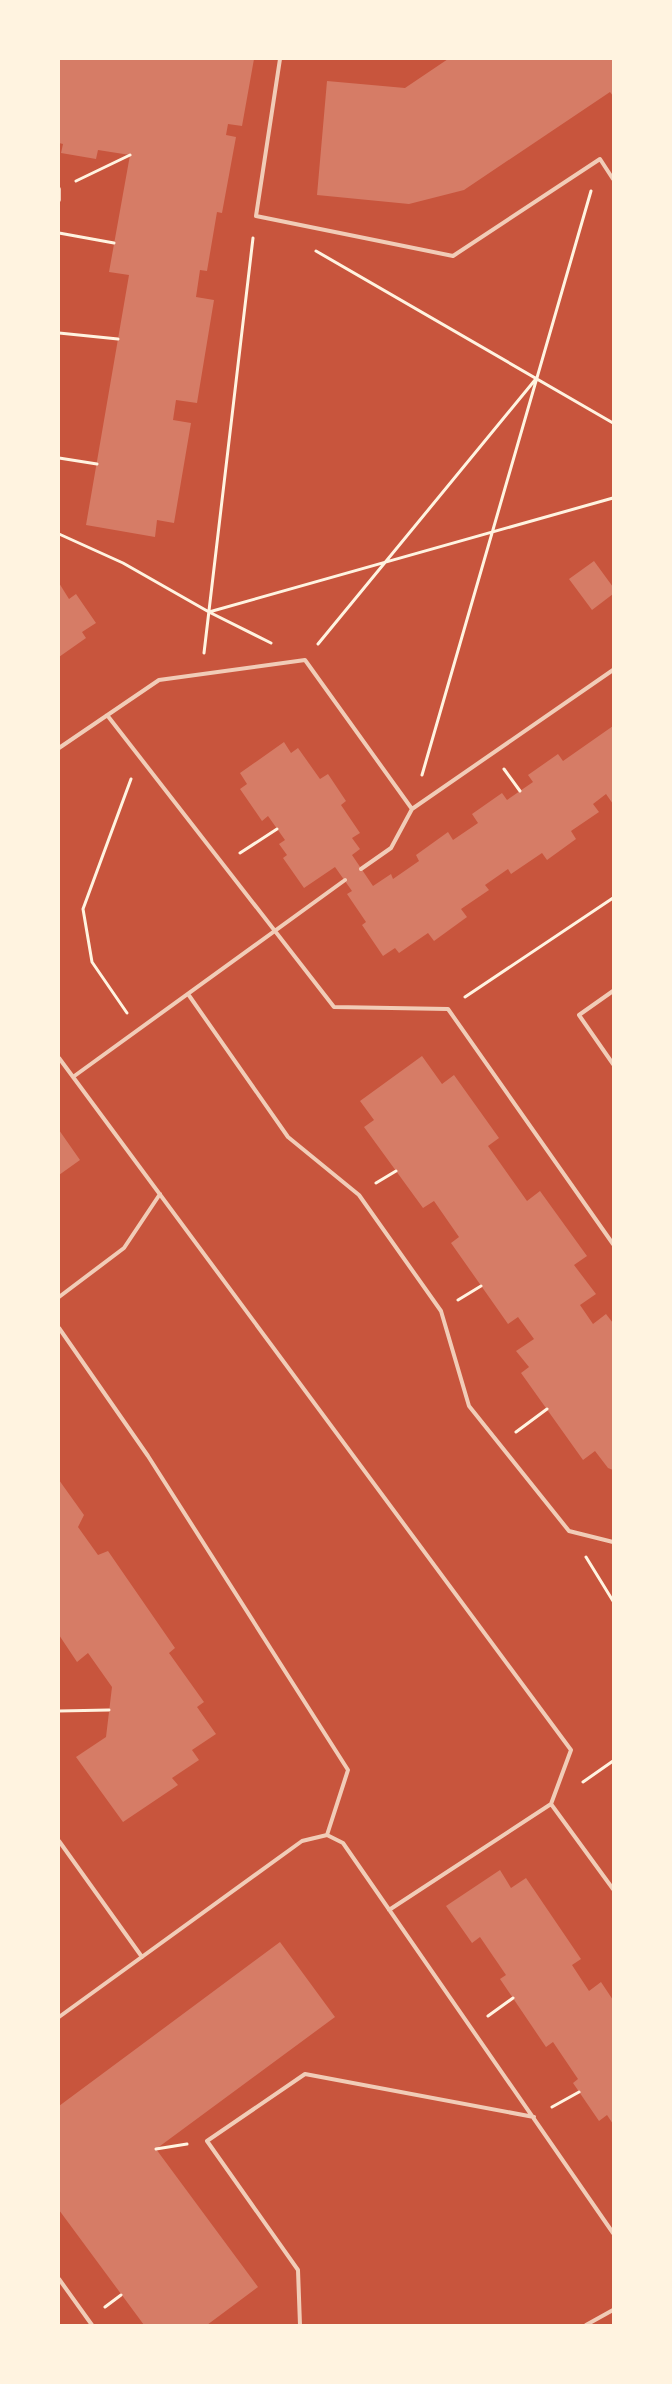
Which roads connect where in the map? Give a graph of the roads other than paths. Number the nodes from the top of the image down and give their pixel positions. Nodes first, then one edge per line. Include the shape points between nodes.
1 (280, 59) edge
2 (613, 179) edge
3 (59, 189) edge
4 (59, 200) edge
5 (613, 670) edge
6 (107, 716) junction
7 (59, 748) edge
8 (412, 808) junction
9 (361, 869) dead end
10 (344, 880) dead end
11 (275, 931) junction
12 (613, 992) edge
13 (188, 994) junction
14 (59, 1058) edge
15 (613, 1064) edge
16 (73, 1077) junction
17 (160, 1194) junction
18 (613, 1244) edge
19 (59, 1297) edge
20 (59, 1328) edge
21 (613, 1542) edge
22 (551, 1804) junction
23 (327, 1835) junction
24 (59, 1841) edge
25 (613, 1889) edge
26 (389, 1910) junction
27 (142, 1957) junction
28 (59, 2017) edge
29 (534, 2118) junction
30 (613, 2233) edge
31 (59, 2279) edge
32 (613, 2310) edge
33 (92, 2325) edge
34 (300, 2325) edge
35 (586, 2325) edge

1 - 2 lane via 256,216 453,256 600,159
3 - 4 lane
5 - 8 lane
6 - 7 lane
6 - 8 lane via 159,680 305,660
6 - 11 lane
8 - 9 lane via 391,848
10 - 11 lane
11 - 13 lane
11 - 18 lane via 334,1007 448,1009
12 - 15 lane via 579,1015
13 - 16 lane
13 - 21 lane via 288,1137 359,1195 441,1312 469,1406 569,1531
14 - 16 lane
16 - 17 lane
17 - 19 lane via 124,1248
17 - 22 lane via 571,1750
20 - 23 lane via 148,1456 348,1770
22 - 25 lane
22 - 26 lane
23 - 26 lane via 343,1843
23 - 27 lane via 302,1841
24 - 27 lane
26 - 29 lane
27 - 28 lane
29 - 30 lane
29 - 34 lane via 305,2074 207,2141 298,2270
31 - 33 lane
32 - 35 lane

